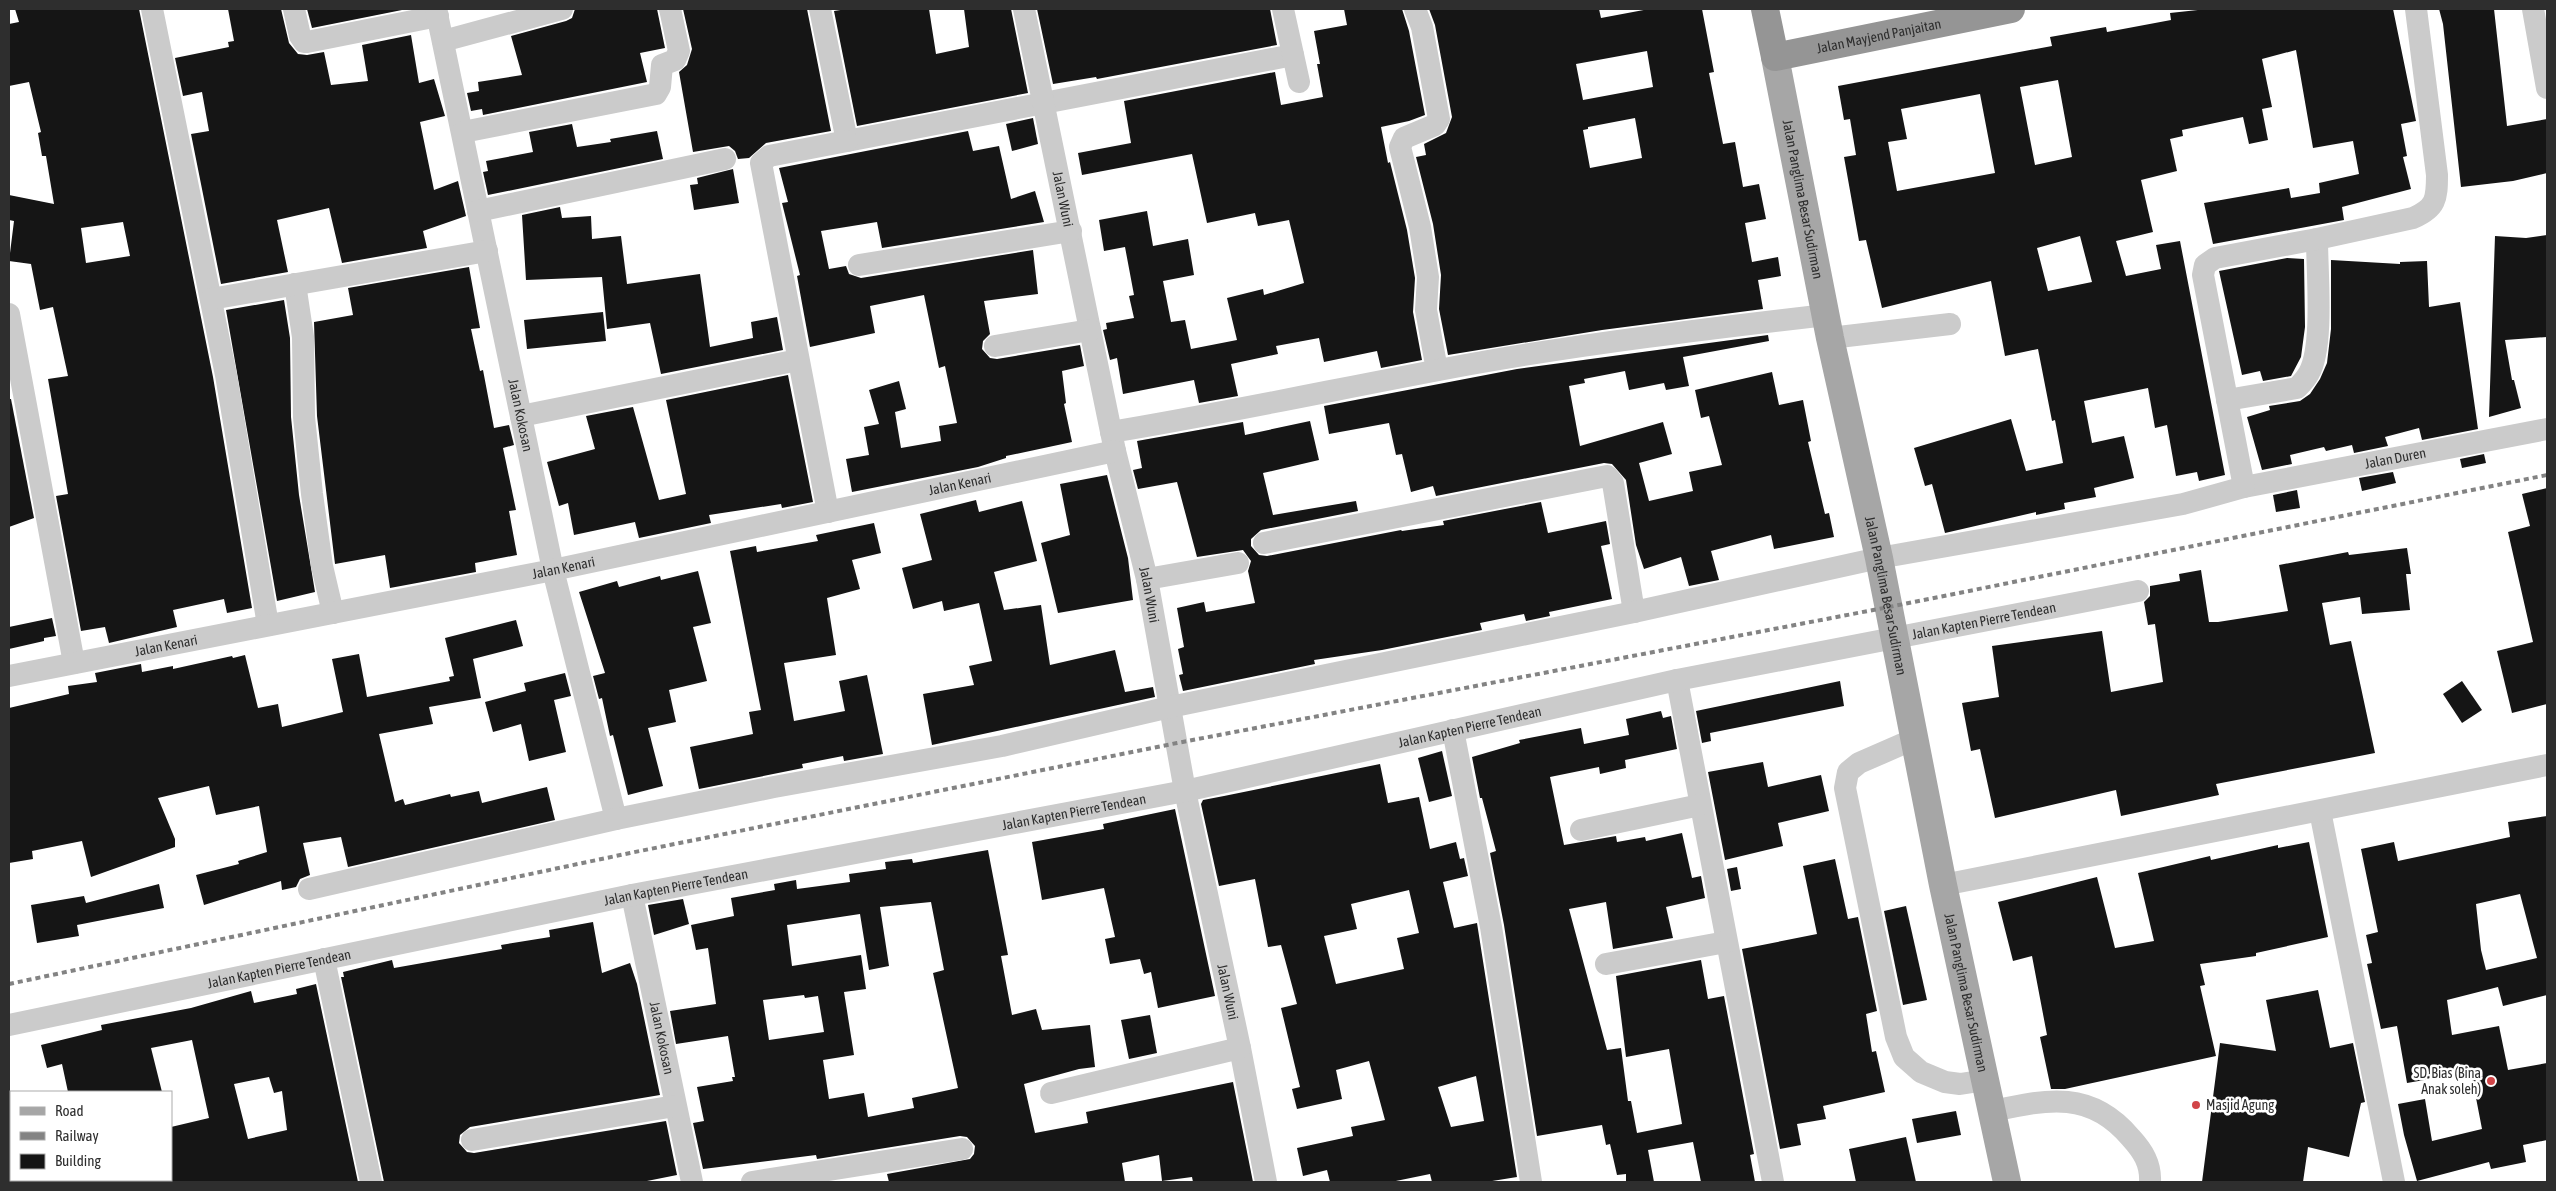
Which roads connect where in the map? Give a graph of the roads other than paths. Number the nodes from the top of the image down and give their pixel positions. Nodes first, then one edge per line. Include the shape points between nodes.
1 (152, 9) edge
2 (294, 9) edge
3 (562, 9) edge
4 (670, 9) edge
5 (820, 9) edge
6 (1024, 9) edge
7 (1283, 9) edge
8 (1415, 9) edge
9 (1765, 9) edge
10 (2011, 9) edge
11 (2416, 9) edge
12 (2533, 9) edge
13 (437, 13) edge
14 (443, 42) junction
15 (1293, 55) junction
16 (1775, 57) junction
17 (1299, 82) dead end
18 (2547, 88) edge
19 (1043, 101) junction
20 (463, 132) junction
21 (847, 141) junction
22 (725, 160) dead end
23 (478, 211) junction
24 (1071, 231) junction
25 (2317, 239) junction
26 (487, 251) junction
27 (859, 266) dead end
28 (295, 284) junction
29 (211, 299) junction
30 (9, 314) edge
31 (1950, 324) dead end
32 (1828, 326) junction
33 (1090, 330) junction
34 (995, 346) dead end
35 (798, 360) junction
36 (1436, 370) junction
37 (2227, 400) junction
38 (521, 416) junction
39 (2547, 429) edge
40 (1113, 441) junction
41 (2244, 487) junction
42 (828, 512) junction
43 (1264, 543) dead end
44 (1879, 558) junction
45 (1238, 563) dead end
46 (553, 570) junction
47 (1147, 580) junction
48 (2138, 591) dead end
49 (1634, 612) junction
50 (333, 613) junction
51 (268, 626) junction
52 (1895, 636) junction
53 (74, 663) junction
54 (9, 676) edge
55 (1677, 680) junction
56 (1170, 708) junction
57 (1453, 730) junction
58 (1914, 739) junction
59 (2547, 765) edge
60 (1185, 791) junction
61 (1700, 805) junction
62 (2320, 810) junction
63 (616, 819) junction
64 (1581, 830) dead end
65 (1944, 885) junction
66 (308, 889) dead end
67 (632, 895) junction
68 (1726, 942) junction
69 (324, 959) junction
70 (1606, 964) dead end
71 (9, 1025) edge
72 (1240, 1048) junction
73 (1986, 1080) junction
74 (1051, 1093) dead end
75 (675, 1106) junction
76 (1993, 1111) junction
77 (472, 1140) dead end
78 (962, 1149) dead end
79 (371, 1182) edge
80 (692, 1182) edge
81 (752, 1182) edge
82 (1266, 1182) edge
83 (1531, 1182) edge
84 (1773, 1182) edge
85 (2007, 1182) edge
86 (2150, 1182) edge
87 (2394, 1182) edge

1 - 29 street
2 - 13 street via 304,42
3 - 14 street
4 - 20 street via 679,51 675,60 662,65 656,94
5 - 21 street
6 - 19 street, Jalan Wuni
7 - 15 street
8 - 36 street via 1422,27 1439,119 1435,125 1404,138 1400,147 1420,227 1428,277 1426,310
9 - 16 highway, Jalan Panglima Besar Sudirman
10 - 16 highway, Jalan Mayjend Panjaitan
11 - 25 street via 2437,175 2434,203 2427,212 2413,218
12 - 18 street
13 - 14 street, Jalan Kokosan
14 - 20 street, Jalan Kokosan
15 - 17 street
15 - 19 street
16 - 32 main road, Jalan Panglima Besar Sudirman
19 - 21 street
19 - 24 street, Jalan Wuni
20 - 23 street, Jalan Kokosan
21 - 35 street via 768,156 761,163
22 - 23 street
23 - 26 street, Jalan Kokosan
24 - 27 street
24 - 33 street, Jalan Wuni
25 - 37 street via 2318,324 2310,373 2297,388
25 - 37 street via 2215,258 2206,265 2203,276
26 - 28 street
26 - 38 street, Jalan Kokosan
28 - 29 street
28 - 50 street via 303,336 304,417 312,494 322,566
29 - 51 street
30 - 53 street
31 - 32 street, Jalan Kenari
32 - 36 street, Jalan Kenari via 1670,333
32 - 44 main road, Jalan Panglima Besar Sudirman
33 - 34 street
33 - 40 street, Jalan Wuni
35 - 38 street
35 - 42 street
36 - 40 street, Jalan Kenari via 1299,396
37 - 41 street
38 - 46 street, Jalan Kokosan
39 - 41 street, Jalan Duren
40 - 42 street, Jalan Kenari
40 - 47 street, Jalan Wuni
41 - 44 street, Jalan Duren via 2183,504
42 - 46 street, Jalan Kenari
43 - 49 street via 1607,476 1613,483
44 - 49 street, Jalan Duren
44 - 52 main road, Jalan Panglima Besar Sudirman
45 - 47 street
46 - 50 street, Jalan Kenari
46 - 63 street, Jalan Kokosan
47 - 56 street, Jalan Wuni
48 - 52 street, Jalan Kapten Pierre Tendean
49 - 56 street, Jalan Duren
50 - 51 street, Jalan Kenari
51 - 53 street, Jalan Kenari
52 - 55 street, Jalan Kapten Pierre Tendean
52 - 58 main road, Jalan Panglima Besar Sudirman
53 - 54 street, Jalan Kenari
55 - 57 street, Jalan Kapten Pierre Tendean
55 - 61 street
56 - 60 street, Jalan Wuni
56 - 63 street, Jalan Duren via 1002,746 774,786
57 - 60 street, Jalan Kapten Pierre Tendean
57 - 83 street via 1491,928
58 - 65 main road, Jalan Panglima Besar Sudirman
58 - 73 street via 1858,763 1848,772 1846,788 1896,1037 1904,1057 1922,1072 1953,1083
59 - 62 street
60 - 67 street, Jalan Kapten Pierre Tendean
60 - 72 street, Jalan Wuni
61 - 64 street
61 - 68 street
62 - 65 street
62 - 87 street
63 - 66 street, Jalan Duren
65 - 73 main road, Jalan Panglima Besar Sudirman
67 - 69 street, Jalan Kapten Pierre Tendean
67 - 75 street, Jalan Kokosan
68 - 70 street
68 - 84 street
69 - 71 street, Jalan Kapten Pierre Tendean
69 - 79 street
72 - 74 street
72 - 82 street, Jalan Wuni
73 - 76 main road, Jalan Panglima Besar Sudirman
75 - 77 street
75 - 80 street, Jalan Kokosan
76 - 85 main road, Jalan Panglima Besar Sudirman
76 - 86 street via 2058,1100 2083,1103 2102,1111 2135,1142 2148,1162
78 - 81 street

